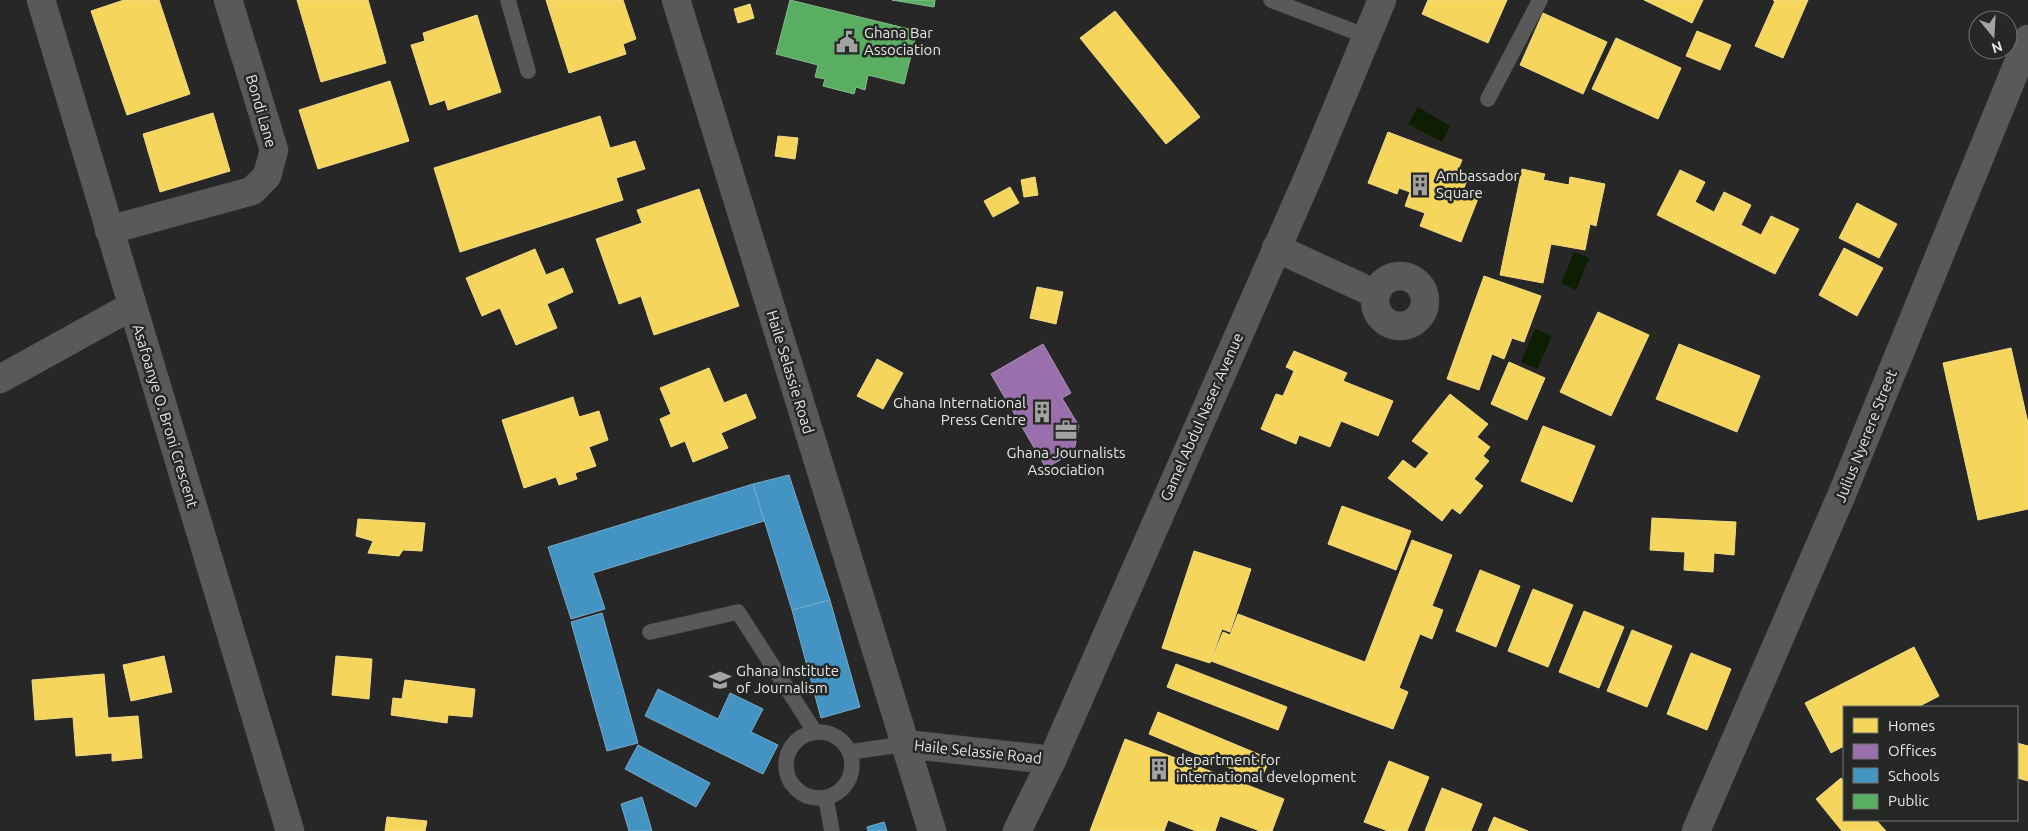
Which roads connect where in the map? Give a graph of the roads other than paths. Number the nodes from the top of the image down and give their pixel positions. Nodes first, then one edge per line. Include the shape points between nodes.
1 (41, 0) edge
2 (228, 0) edge
3 (508, 0) edge
4 (676, 0) edge
5 (1272, 0) edge
6 (1382, 0) edge
7 (1540, 0) edge
8 (1366, 36) junction
9 (2028, 39) edge
10 (528, 71) dead end
11 (1488, 99) dead end
12 (109, 230) junction
13 (1276, 248) junction
14 (1376, 294) dead end
15 (132, 306) junction
16 (0, 379) edge
17 (650, 632) dead end
18 (815, 732) junction
19 (905, 744) junction
20 (850, 752) junction
21 (1052, 760) junction
22 (826, 799) junction
23 (290, 831) edge
24 (832, 831) edge
25 (932, 831) edge
26 (1017, 831) edge
27 (1696, 831) edge

1 - 12 street, Asafoanye O. Broni Crescent
2 - 12 street, Bondi Lane via 274,150 267,176 252,191
3 - 10 lane
4 - 19 street, Haile Selassie Road
5 - 8 lane
6 - 8 street, Gamel Abdul Naser Avenue
7 - 11 lane
8 - 13 street, Gamel Abdul Naser Avenue
9 - 27 street, Julius Nyerere Street via 1842,494
12 - 15 street, Asafoanye O. Broni Crescent
13 - 14 street
13 - 21 street, Gamel Abdul Naser Avenue
15 - 16 street
15 - 23 street, Asafoanye O. Broni Crescent
17 - 18 lane via 738,612
18 - 20 lane via 830,733 842,740
18 - 22 lane via 796,741 786,760 789,781 804,796
19 - 20 lane
19 - 21 street, Haile Selassie Road
19 - 25 street, Haile Selassie Road
20 - 22 lane via 852,772 848,780 843,789
21 - 26 street, Gamel Abdul Naser Avenue
22 - 24 lane

